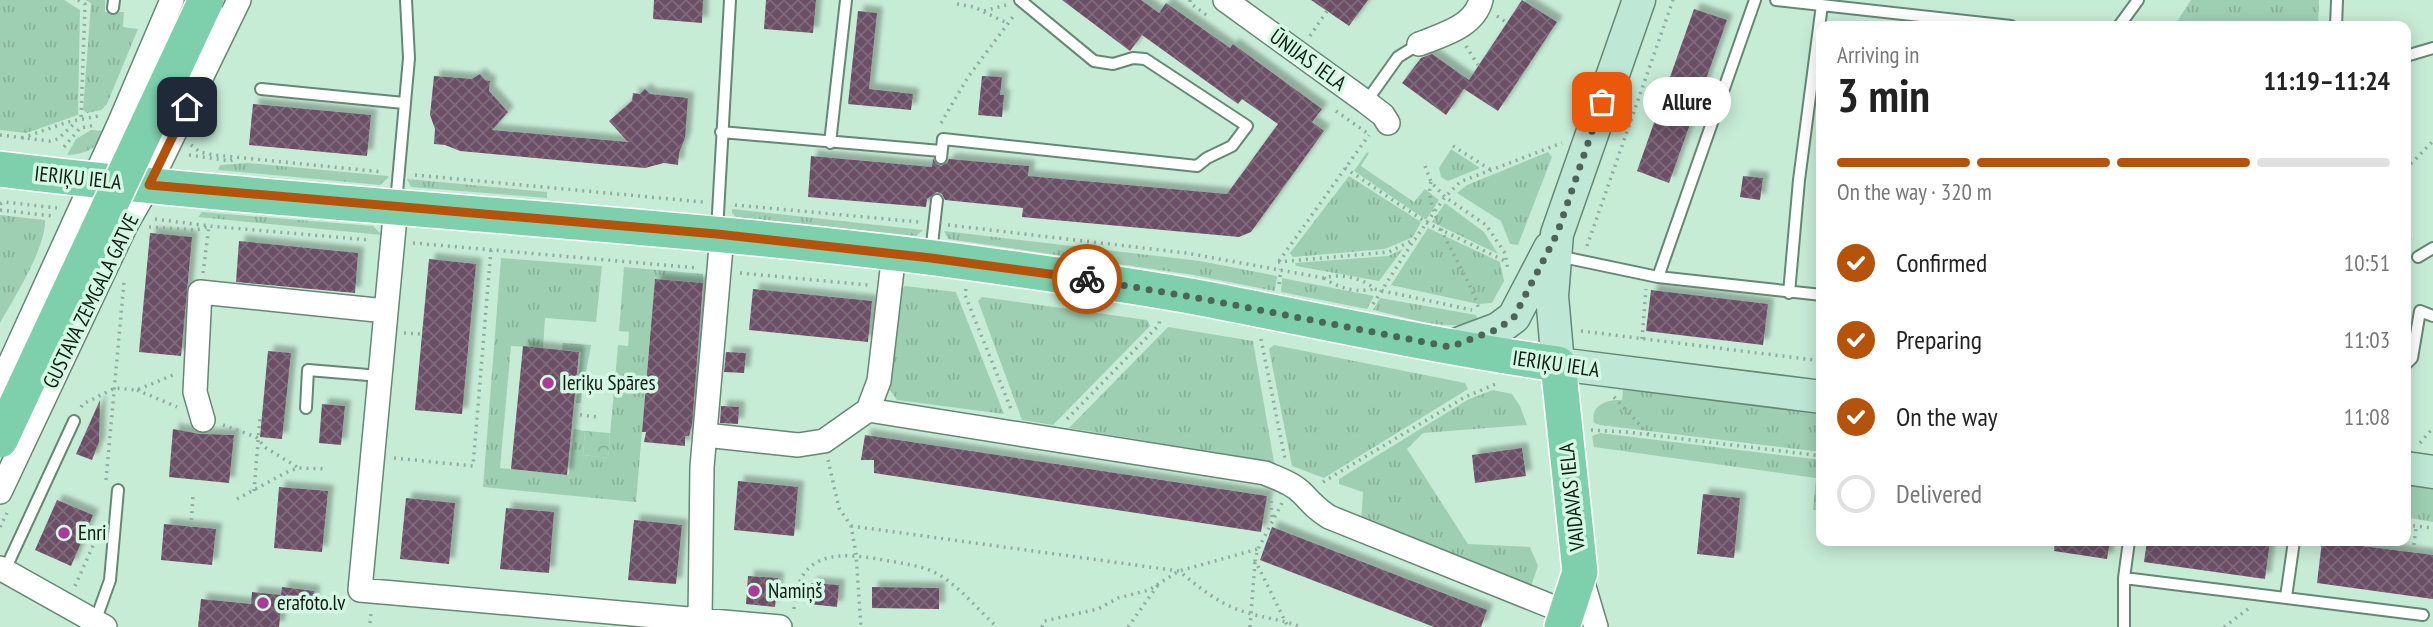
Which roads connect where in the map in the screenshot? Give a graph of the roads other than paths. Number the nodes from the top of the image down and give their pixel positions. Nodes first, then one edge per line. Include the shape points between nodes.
1 (172, 0) edge
2 (206, 0) edge
3 (239, 0) edge
4 (405, 0) edge
5 (730, 0) edge
6 (846, 0) edge
7 (1225, 0) edge
8 (1481, 0) edge
9 (1639, 0) edge
10 (1755, 0) edge
11 (1776, 0) edge
12 (2138, 0) edge
13 (2337, 0) edge
14 (1021, 2) edge
15 (1822, 5) junction
16 (1820, 21) edge
17 (1966, 21) edge
18 (2123, 21) edge
19 (2336, 21) edge
20 (1419, 44) joint
21 (2433, 48) edge
22 (149, 51) junction
23 (1816, 51) edge
24 (2411, 55) edge
25 (204, 73) junction
26 (261, 89) dead end
27 (1366, 102) junction
28 (404, 103) junction
29 (1379, 129) road end
30 (721, 132) junction
31 (830, 142) junction
32 (8, 157) edge
33 (92, 180) junction
34 (937, 200) dead end
35 (147, 201) junction
36 (396, 206) junction
37 (719, 234) junction
38 (2433, 248) edge
39 (1564, 250) junction
40 (2418, 257) dead end
41 (931, 258) junction
42 (893, 269) junction
43 (1653, 276) junction
44 (1788, 293) junction
45 (1816, 295) edge
46 (2411, 309) edge
47 (387, 311) junction
48 (2420, 311) junction
49 (2433, 316) edge
50 (1450, 347) junction
51 (2411, 360) edge
52 (1558, 364) junction
53 (380, 376) junction
54 (0, 386) edge
55 (1816, 396) edge
56 (306, 408) dead end
57 (868, 410) junction
58 (203, 420) road end
59 (74, 421) road end
60 (705, 435) junction
61 (0, 440) edge
62 (2412, 456) edge
63 (2433, 472) edge
64 (118, 490) dead end
65 (0, 492) edge
66 (2128, 546) edge
67 (2293, 546) edge
68 (3, 569) edge
69 (2124, 578) junction
70 (2286, 597) junction
71 (2423, 615) dead end
72 (700, 620) junction
73 (787, 622) edge
74 (1575, 622) edge
75 (100, 624) edge
76 (2124, 627) edge

1 - 22 street
2 - 61 main road, GUSTAVA ZEMGALA GATVE, bridge
3 - 25 street, GUSTAVA ZEMGALA GATVE
4 - 28 lane via 409,58
5 - 30 lane
6 - 31 lane
7 - 27 street, ŪNIJAS IELA
8 - 20 street via 1455,30
9 - 39 street
10 - 43 lane
11 - 15 lane
12 - 18 lane
13 - 19 lane
14 - 31 lane via 1094,61 1113,64 1145,59 1247,127 1232,146 1197,166 943,139 941,155
15 - 16 lane
15 - 17 lane
20 - 27 lane via 1398,57
21 - 24 lane
22 - 25 street via 149,67 157,81 174,89 190,85
22 - 33 street
23 - 44 lane
25 - 35 street, GUSTAVA ZEMGALA GATVE
26 - 28 lane
27 - 29 street, ŪNIJAS IELA via 1383,115
28 - 36 lane
30 - 31 lane
30 - 37 lane
32 - 33 main road, IERIĶU IELA
33 - 35 main road, IERIĶU IELA
33 - 54 street
34 - 41 lane
35 - 36 main road, IERIĶU IELA
35 - 65 street, GUSTAVA ZEMGALA GATVE via 126,225
36 - 37 main road, IERIĶU IELA via 552,212
36 - 47 street
37 - 42 main road, IERIĶU IELA
37 - 60 street
38 - 40 lane
39 - 43 lane
39 - 50 street via 1514,317 1498,329
39 - 52 street via 1552,296
41 - 42 main road, IERIĶU IELA
41 - 50 main road, IERIĶU IELA via 1064,275
42 - 57 street via 879,381
43 - 44 lane
44 - 45 lane
46 - 48 lane
47 - 53 street
47 - 58 street via 200,292 195,392
48 - 49 lane
48 - 51 lane
50 - 52 main road, IERIĶU IELA
52 - 55 street, IERIĶU IELA
52 - 74 main road, VAIDAVAS IELA via 1580,572
53 - 56 lane via 308,370
53 - 72 street via 360,590
57 - 60 street via 824,441 798,445
57 - 74 street via 1265,473 1294,488 1329,517
59 - 68 lane
60 - 72 street
62 - 63 street
64 - 75 lane via 110,580
66 - 69 lane
67 - 70 lane
68 - 75 street
69 - 70 lane
69 - 76 lane
70 - 71 lane
72 - 73 street

